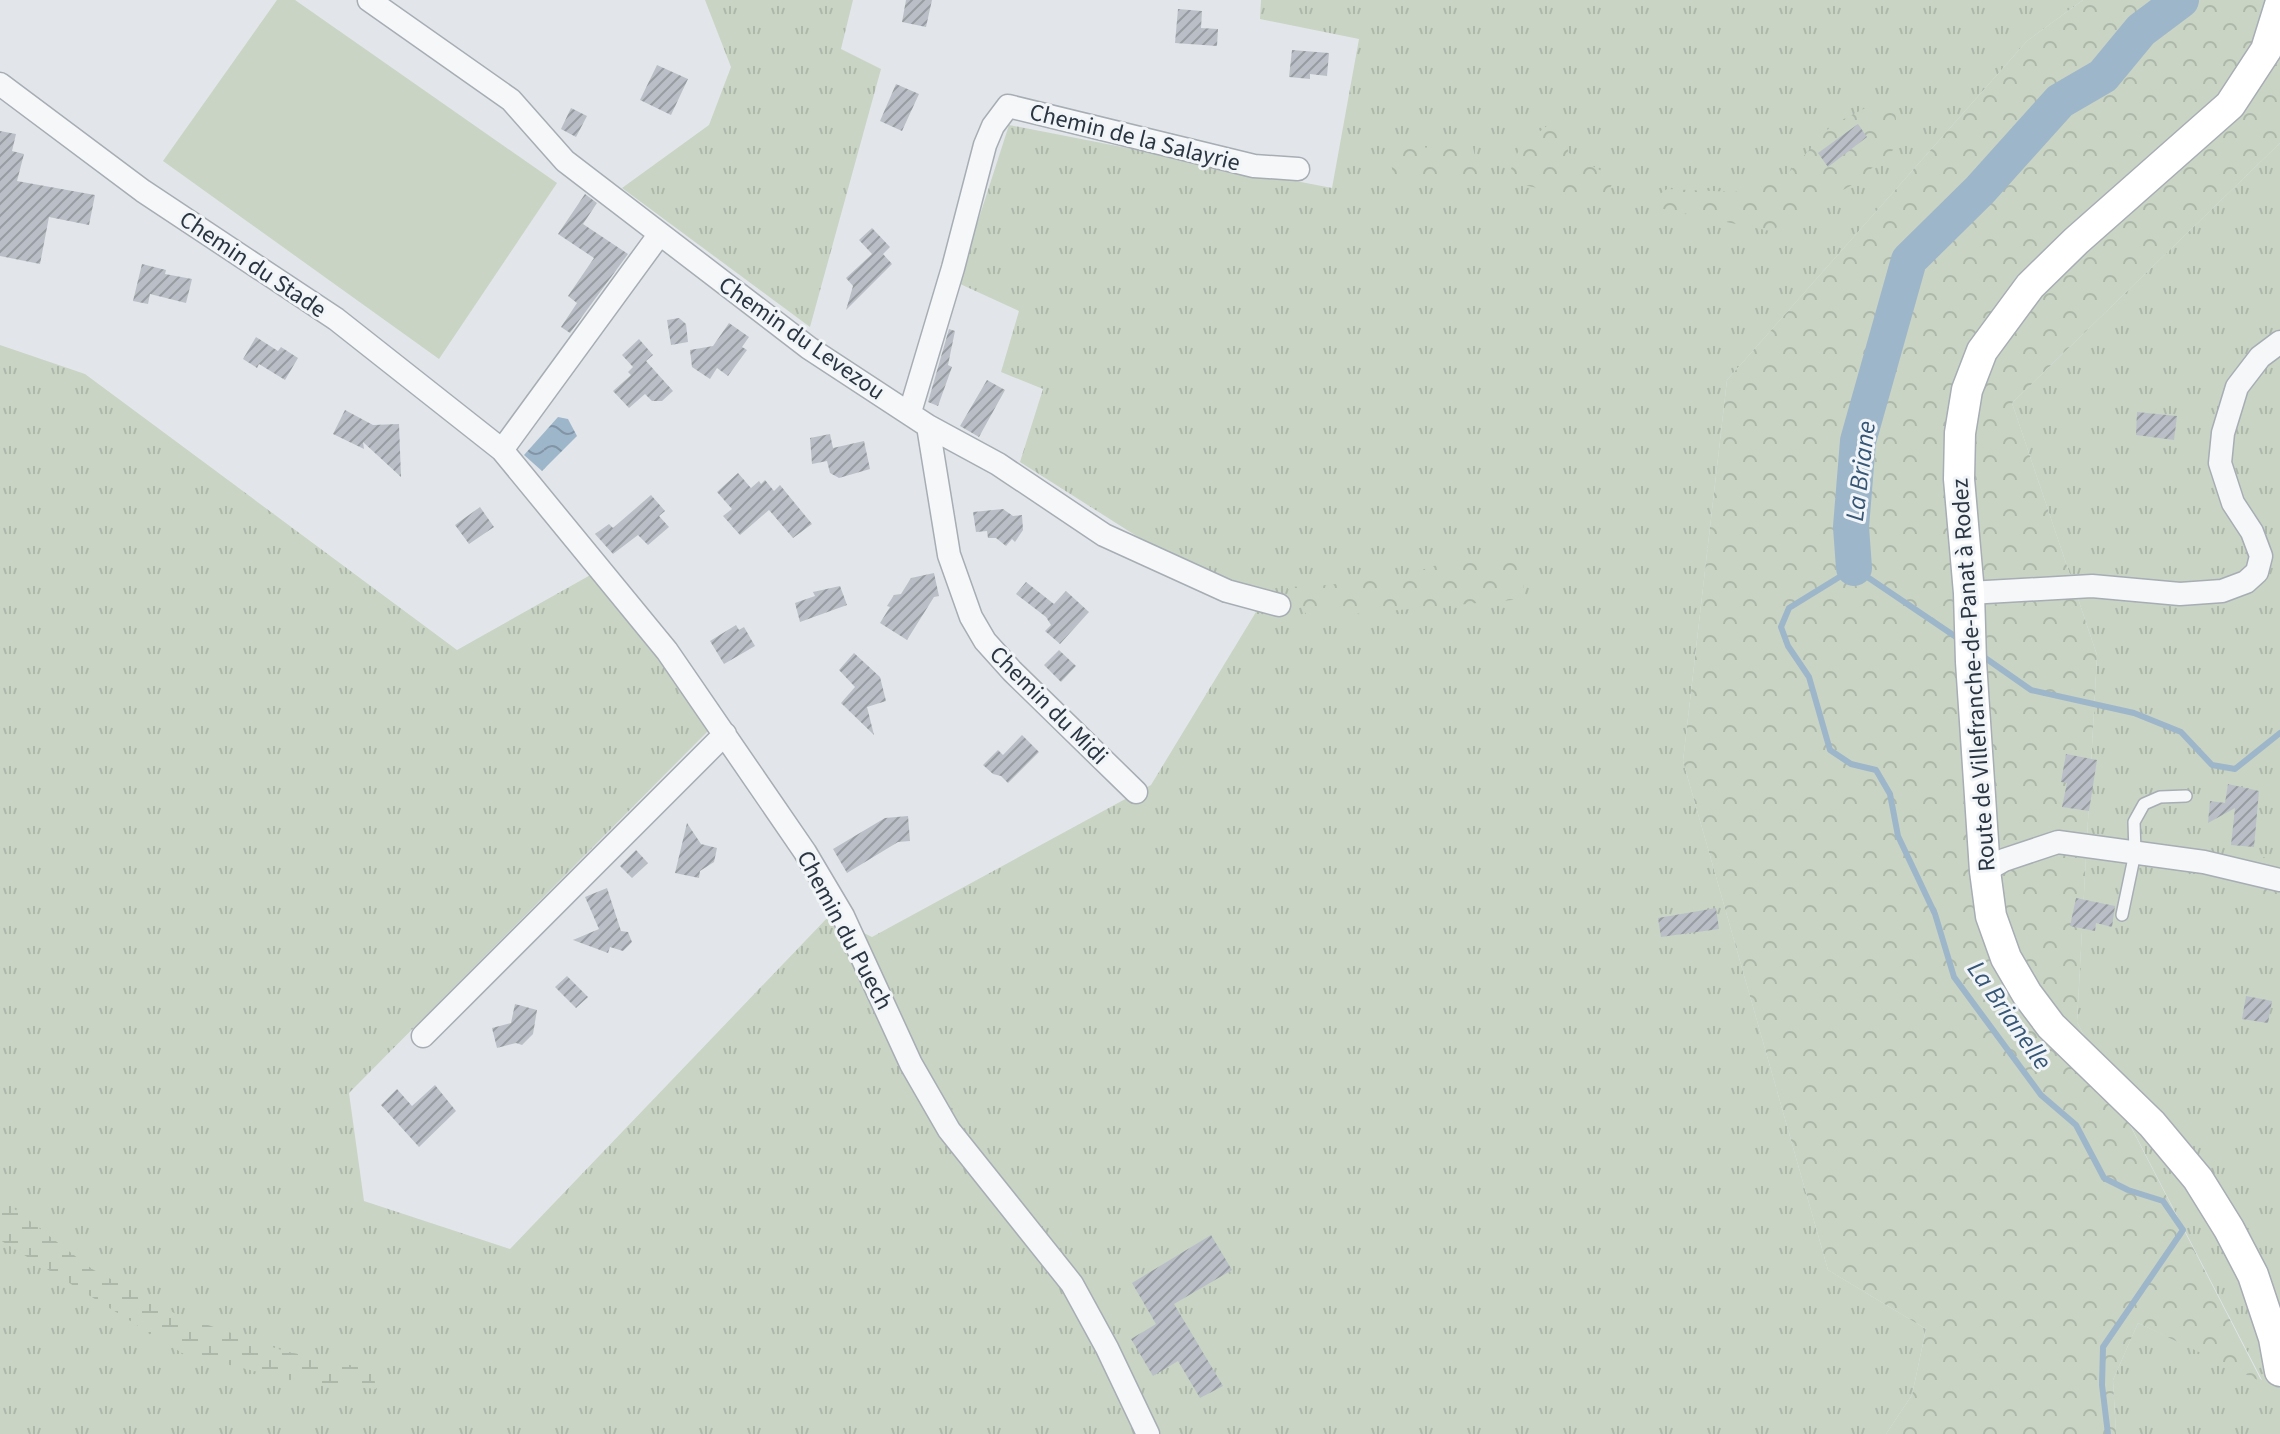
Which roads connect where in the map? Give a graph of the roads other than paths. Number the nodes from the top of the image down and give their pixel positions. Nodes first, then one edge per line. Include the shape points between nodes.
1 (369, 0) edge
2 (2280, 5) edge
3 (0, 84) edge
4 (1298, 169) dead end
5 (659, 235) junction
6 (2280, 342) edge
7 (910, 412) junction
8 (928, 426) junction
9 (502, 450) junction
10 (1279, 605) dead end
11 (1970, 606) junction
12 (725, 734) junction
13 (1136, 792) dead end
14 (2186, 796) dead end
15 (2135, 853) junction
16 (1985, 871) junction
17 (2280, 880) edge
18 (2122, 915) dead end
19 (423, 1036) dead end
20 (2280, 1371) edge
21 (1148, 1434) edge

1 - 5 street, Chemin du Levezou via 511,100 565,161
2 - 11 main road, Route de Villefranche-de-Panat à Rodez via 2266,50 2230,105 2030,286 1982,351 1967,390 1960,433
3 - 9 street, Chemin du Stade via 143,191 336,319
4 - 7 street, Chemin de la Salayrie via 1254,166 1008,106 985,145
5 - 7 street, Chemin du Levezou via 809,348
5 - 9 street
6 - 11 street via 2260,357 2237,387 2223,433 2220,463 2233,503 2261,556 2257,572 2246,582 2222,591 2180,594 2092,586
7 - 8 street, Chemin du Levezou
8 - 10 street, Chemin du Levezou via 998,464 1106,543 1227,591
8 - 13 street, Chemin du Midi via 949,555 971,617 1012,671
9 - 12 street, Chemin du Puech via 667,651
11 - 16 main road, Route de Villefranche-de-Panat à Rodez
12 - 19 street
12 - 21 street, Chemin du Puech via 843,916 911,1064 949,1130 1072,1284
14 - 15 lane via 2144,804 2134,822
15 - 16 street via 2058,842
15 - 17 street
15 - 18 lane
16 - 20 main road, Route de Villefranche-de-Panat à Rodez via 1991,916 2027,994 2051,1026 2152,1124 2198,1179 2229,1229 2253,1275

